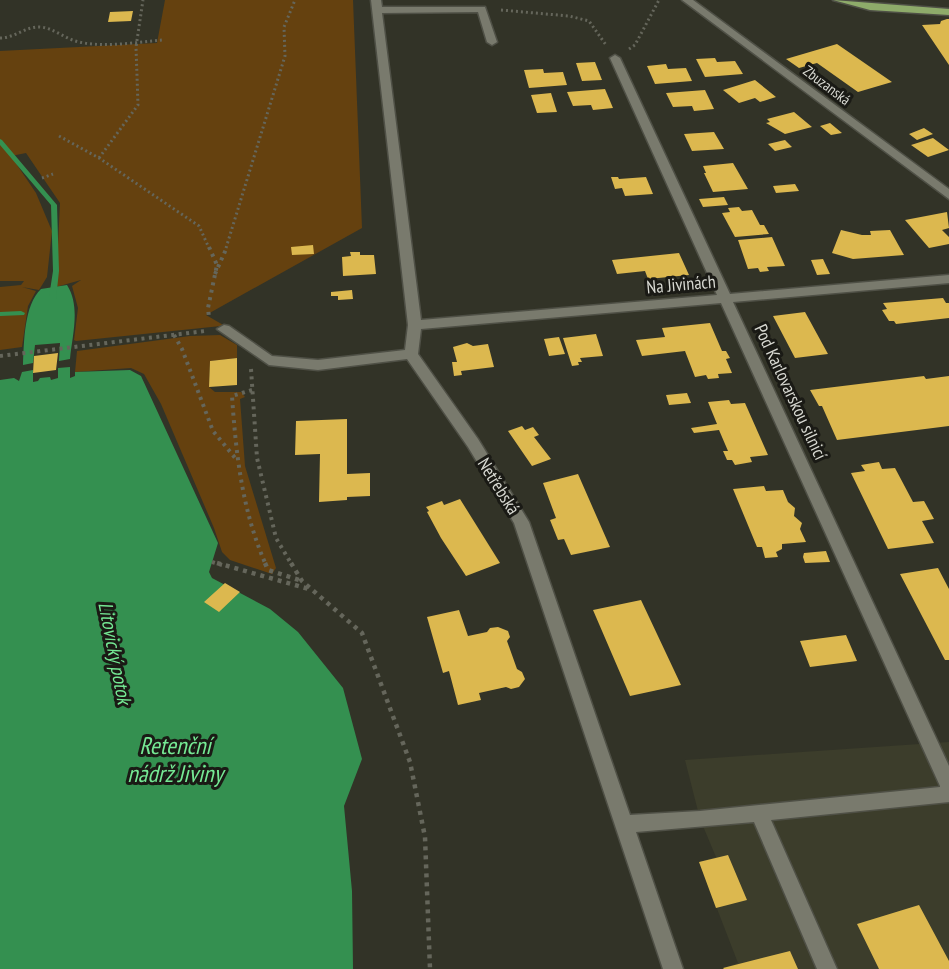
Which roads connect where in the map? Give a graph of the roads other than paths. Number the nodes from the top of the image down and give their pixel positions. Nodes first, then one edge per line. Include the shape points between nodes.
1 (687, 0) edge
2 (840, 0) edge
3 (932, 0) edge
4 (377, 5) edge
5 (949, 12) edge
6 (492, 42) dead end
7 (615, 58) road end
8 (949, 195) edge
9 (949, 279) edge
10 (727, 298) junction
11 (415, 325) junction
12 (218, 330) road end
13 (411, 354) junction
14 (949, 786) edge
15 (949, 794) edge
16 (759, 813) junction
17 (623, 824) junction
18 (673, 969) edge
19 (827, 969) edge

1 - 8 street, Zbuzanská
2 - 3 main road
2 - 5 main road via 885,9
4 - 6 street via 482,9
4 - 11 street
7 - 10 street, Pod Karlovarskou silnicí
9 - 10 street, Na Jivinách
10 - 11 street, Na Jivinách
10 - 14 street, Pod Karlovarskou silnicí
11 - 13 street
12 - 13 street via 269,360 318,365
13 - 17 street, Netřebská via 473,443 521,522
15 - 16 street
16 - 17 street
16 - 19 street
17 - 18 street, Netřebská

